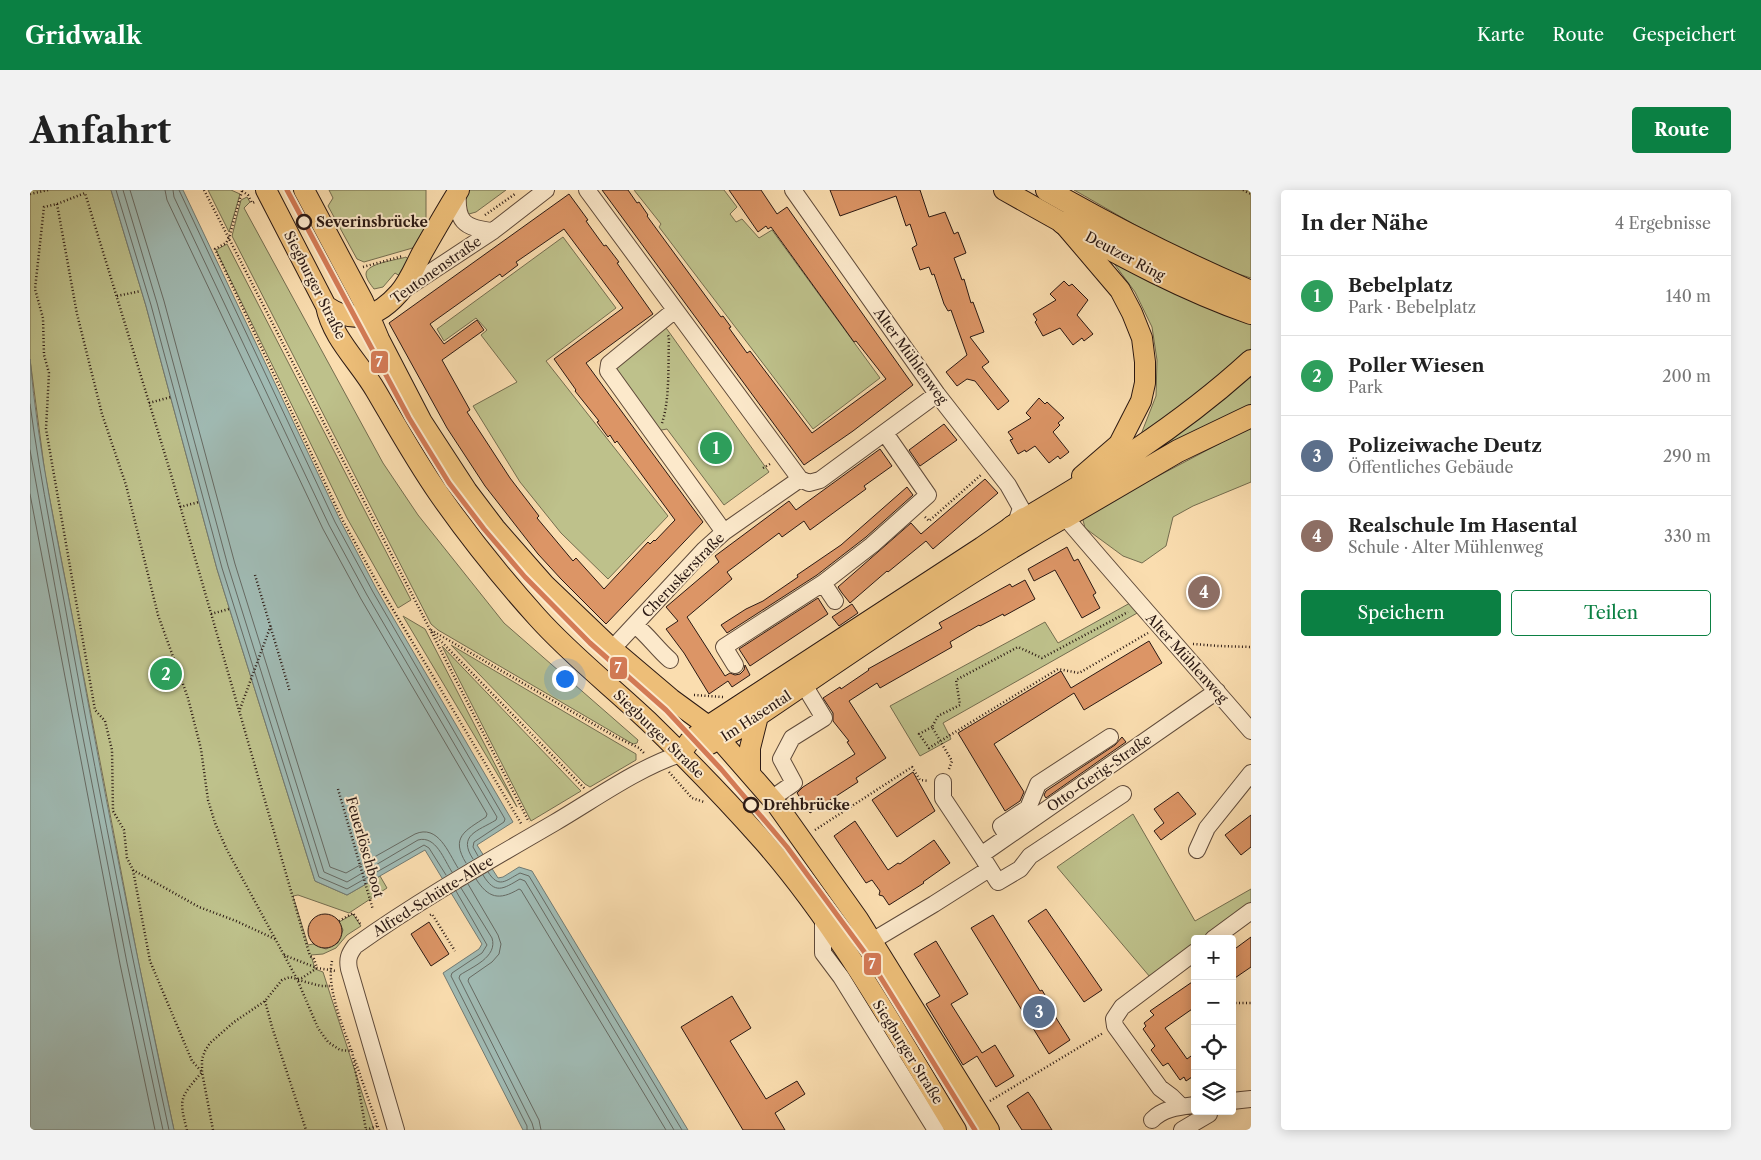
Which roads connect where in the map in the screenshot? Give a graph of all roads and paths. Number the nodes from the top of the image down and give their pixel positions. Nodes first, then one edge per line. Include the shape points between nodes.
1 (48, 190) edge
2 (204, 190) edge
3 (241, 190) edge
4 (304, 190) edge
5 (458, 190) edge
6 (546, 190) edge
7 (587, 190) edge
8 (793, 190) edge
9 (1004, 190) edge
10 (1047, 190) edge
11 (1243, 190) edge
12 (30, 194) edge
13 (1251, 194) edge
14 (259, 197) edge
15 (57, 204) junction
16 (1063, 223) junction
17 (493, 231) junction
18 (229, 238) junction
19 (422, 252) junction
20 (360, 269) dead end
21 (141, 291) dead end
22 (400, 292) junction
23 (1251, 292) edge
24 (117, 296) junction
25 (326, 306) junction
26 (675, 310) junction
27 (375, 312) junction
28 (1251, 313) edge
29 (659, 324) junction
30 (1251, 362) edge
31 (667, 393) junction
32 (671, 393) dead end
33 (937, 394) junction
34 (170, 397) dead end
35 (149, 403) junction
36 (1251, 416) edge
37 (652, 432) junction
38 (885, 434) junction
39 (992, 465) junction
40 (800, 479) junction
41 (199, 502) dead end
42 (916, 506) junction
43 (180, 507) junction
44 (1065, 516) junction
45 (1014, 525) junction
46 (724, 532) junction
47 (255, 575) dead end
48 (823, 583) junction
49 (835, 601) dead end
50 (1140, 605) junction
51 (230, 609) dead end
52 (211, 614) junction
53 (271, 625) junction
54 (635, 625) junction
55 (1159, 626) junction
56 (430, 629) junction
57 (1251, 647) edge
58 (1181, 649) junction
59 (612, 650) junction
60 (670, 660) dead end
61 (735, 665) dead end
62 (804, 685) junction
63 (1217, 691) junction
64 (290, 692) dead end
65 (239, 710) junction
66 (758, 716) junction
67 (932, 727) junction
68 (1251, 730) edge
69 (718, 734) junction
70 (1110, 736) dead end
71 (941, 740) junction
72 (680, 754) junction
73 (658, 762) junction
74 (1251, 773) edge
75 (750, 774) junction
76 (943, 782) junction
77 (338, 789) dead end
78 (1123, 794) dead end
79 (596, 798) junction
80 (771, 799) junction
81 (708, 804) dead end
82 (813, 831) dead end
83 (536, 834) junction
84 (1007, 836) junction
85 (1197, 850) dead end
86 (989, 869) junction
87 (134, 870) junction
88 (1251, 911) edge
89 (382, 915) junction
90 (424, 919) dead end
91 (823, 919) junction
92 (339, 921) dead end
93 (362, 925) dead end
94 (1218, 935) edge
95 (275, 939) junction
96 (872, 941) junction
97 (455, 951) dead end
98 (284, 955) junction
99 (1191, 955) edge
100 (317, 968) junction
101 (297, 979) junction
102 (332, 986) junction
103 (265, 1001) junction
104 (1236, 1002) edge
105 (1251, 1003) edge
106 (1115, 1026) junction
107 (352, 1051) junction
108 (202, 1072) junction
109 (1251, 1099) edge
110 (1236, 1101) edge
111 (1188, 1106) edge
112 (976, 1110) junction
113 (1207, 1115) edge
114 (1152, 1120) dead end
115 (187, 1130) edge
116 (213, 1130) edge
117 (306, 1130) edge
118 (366, 1130) edge
119 (396, 1130) edge
120 (936, 1130) edge
121 (956, 1130) edge
122 (989, 1130) edge
123 (1182, 1130) edge

1 - 12 path
2 - 18 path
3 - 14 path
3 - 18 path
4 - 27 main road, Siegburger Straße
5 - 17 street, Teutonenstraße via 457,206 468,226
5 - 19 main road
6 - 17 street, Teutonenstraße
7 - 26 street
8 - 33 street, Alter Mühlenweg
9 - 16 main road, Deutzer Ring
10 - 23 highway, Deutzer Ring via 1179,260
11 - 13 path
14 - 25 main road, Siegburger Straße
15 - 24 path via 85,193
15 - 87 path via 44,207 35,289 43,318 44,354 49,373 46,429 95,710 105,721 112,750 113,811 124,830 127,858
15 - 95 path via 77,314 102,414 126,485 158,615 188,698 201,749 208,800 227,850
16 - 28 highway, Deutzer Ring via 1176,282
16 - 45 main road, Im Hasental via 1120,290 1132,313 1142,338 1145,383 1141,402 1119,444 1064,490
17 - 22 street, Teutonenstraße
18 - 56 path
18 - 83 path via 215,248 342,519 523,827
19 - 20 path
19 - 22 main road
21 - 24 path
22 - 27 main road, Teutonenstraße
24 - 35 path
25 - 27 main road via 349,318
25 - 72 main road, Siegburger Straße via 337,333 374,387 404,440 474,542 538,618
26 - 29 street
26 - 40 street
27 - 59 main road, Siegburger Straße via 379,339 422,422 467,491 544,585
29 - 31 path via 669,337
29 - 37 street via 607,368
30 - 45 highway via 1129,455
31 - 32 path
31 - 37 path via 662,424
33 - 38 street
33 - 39 street, Alter Mühlenweg
34 - 35 path
35 - 43 path
36 - 44 highway via 1178,451
37 - 46 street
38 - 40 street via 820,480 810,483
38 - 42 street via 928,495
39 - 42 path via 929,521
39 - 45 street, Alter Mühlenweg via 1020,508
40 - 46 street, Cheruskerstraße
41 - 43 path
42 - 48 street
43 - 52 path
44 - 50 street, Alter Mühlenweg
44 - 62 main road, Im Hasental via 1007,550
45 - 69 main road, Im Hasental
46 - 54 street, Cheruskerstraße
47 - 53 path
48 - 49 street
48 - 61 street via 724,647
50 - 55 street, Alter Mühlenweg
50 - 67 path via 1042,658 1018,647 956,680 960,705 938,716
51 - 52 path
52 - 65 path
53 - 64 path
53 - 65 path
54 - 59 street, Cheruskerstraße
54 - 60 street
55 - 58 street, Alter Mühlenweg
55 - 71 path via 1079,673 1058,669
56 - 73 path via 639,748
56 - 79 path
56 - 83 path
57 - 58 path via 1195,643
58 - 63 street, Alter Mühlenweg
59 - 69 main road, Siegburger Straße
62 - 66 main road, Im Hasental
62 - 80 street via 824,718 792,738 781,759 794,783
63 - 68 street, Alter Mühlenweg
63 - 84 street, Otto-Gerig-Straße
65 - 100 path via 310,956
66 - 69 main road, Im Hasental
66 - 75 main road via 750,748
67 - 71 path
67 - 71 path via 919,734 929,748
69 - 72 main road, Im Hasental via 702,748
69 - 75 main road, Siegburger Straße
70 - 84 street via 1038,784 1028,808 1001,826
71 - 76 path via 952,761
72 - 73 street, Alfred-Schütte-Allee
72 - 91 main road, Siegburger Straße via 765,843
73 - 79 street, Alfred-Schütte-Allee
73 - 81 path via 692,798
74 - 85 street via 1207,828
75 - 80 main road, Siegburger Straße
76 - 82 path via 920,780 912,767
76 - 86 street via 943,798
77 - 89 path, Feuerlöschboot
78 - 86 street via 1030,856 1020,869
79 - 83 street, Alfred-Schütte-Allee
80 - 96 main road, Siegburger Straße
83 - 89 street, Alfred-Schütte-Allee via 404,913
84 - 86 street, Otto-Gerig-Straße
86 - 96 street
87 - 95 path via 198,907
87 - 108 path via 150,961 192,1061
88 - 94 street
89 - 119 street, Alfred-Schütte-Allee via 355,946 348,956 348,963
90 - 97 path via 432,914
91 - 120 street via 823,953
91 - 121 main road, Siegburger Straße
92 - 93 path via 353,913
95 - 98 path
96 - 112 main road, Siegburger Straße
98 - 100 path
98 - 101 path
99 - 106 street via 1122,1007 1114,1019
100 - 101 path
100 - 102 path via 330,970
101 - 102 path
101 - 103 path via 282,980
101 - 107 path via 318,1028 328,1042 340,1050
102 - 107 path
103 - 108 path via 210,1043 202,1059
103 - 117 path
104 - 105 path
106 - 111 street via 1160,1088
106 - 112 path
107 - 118 path
107 - 118 path via 378,1126
108 - 115 path via 181,1101
108 - 116 path
109 - 110 street
111 - 114 street via 1159,1113
112 - 122 main road, Siegburger Straße
113 - 123 street

